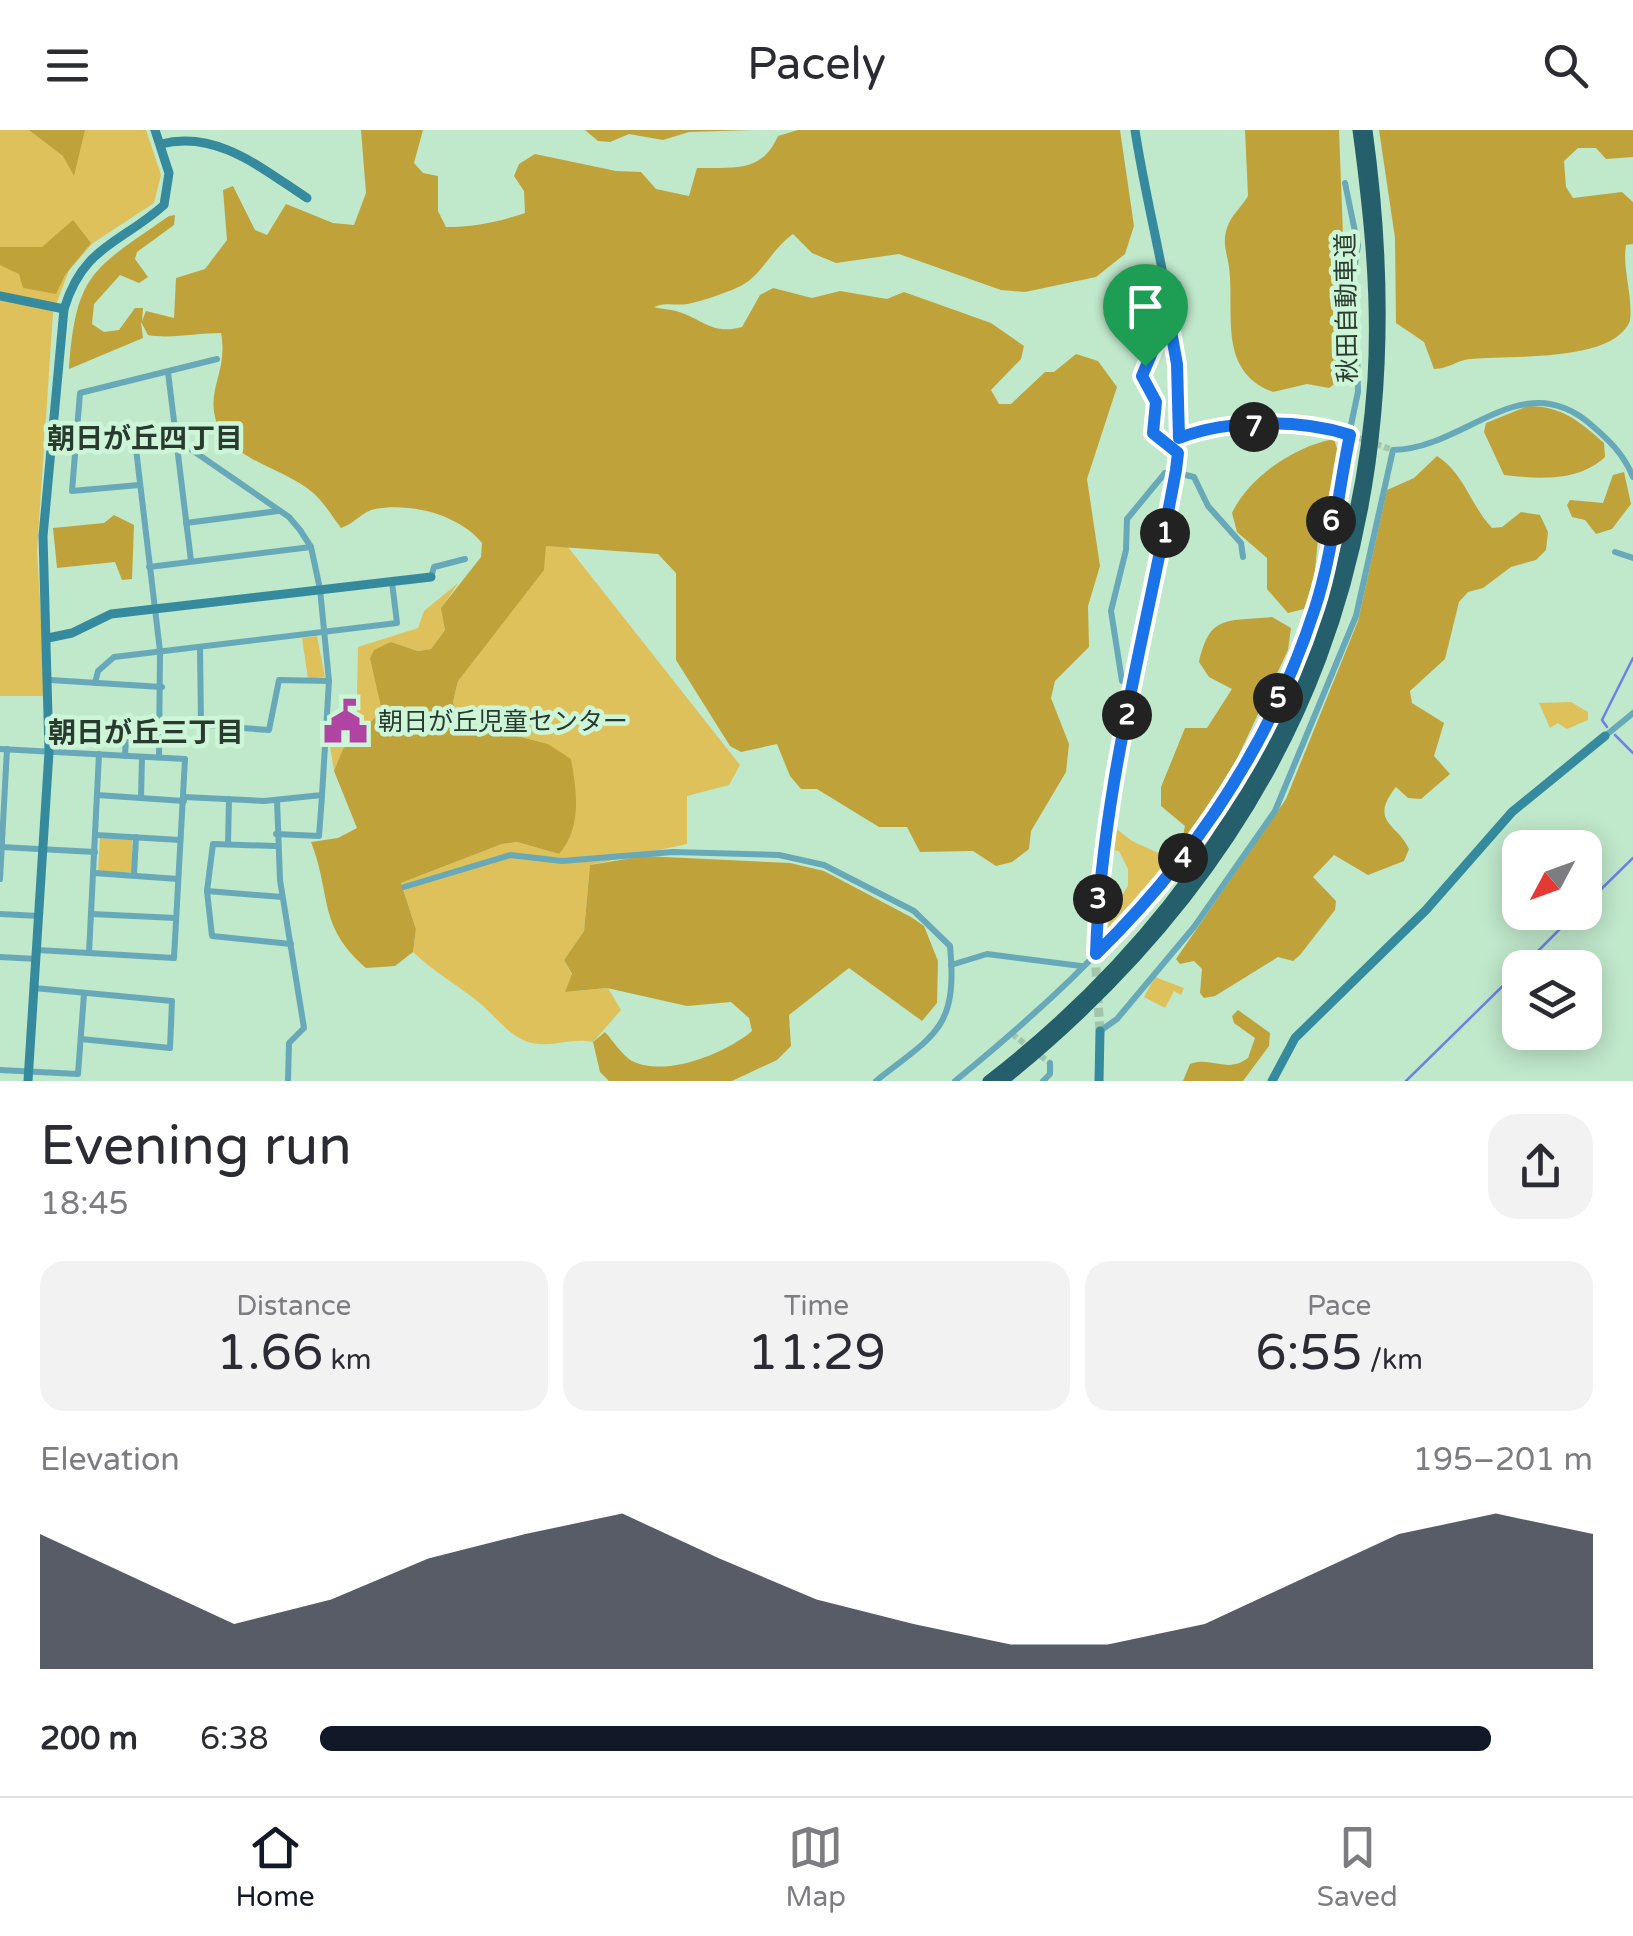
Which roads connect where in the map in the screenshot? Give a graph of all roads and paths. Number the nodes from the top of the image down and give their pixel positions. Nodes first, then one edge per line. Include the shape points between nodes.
1 (155, 130) edge
2 (1135, 130) edge
3 (1358, 130) edge
4 (1367, 130) edge
5 (162, 144) junction
6 (1345, 182) dead end
7 (307, 198) dead end
8 (0, 296) edge
9 (64, 309) junction
10 (1170, 326) junction
11 (217, 359) dead end
12 (168, 372) junction
13 (134, 432) junction
14 (1350, 435) junction
15 (1179, 438) junction
16 (76, 439) junction
17 (176, 439) junction
18 (52, 442) junction
19 (1178, 453) junction
20 (1176, 472) junction
21 (1633, 477) edge
22 (139, 485) junction
23 (278, 511) junction
24 (186, 523) junction
25 (311, 547) junction
26 (1616, 552) dead end
27 (1243, 557) dead end
28 (464, 558) dead end
29 (1633, 558) edge
30 (191, 561) junction
31 (149, 568) junction
32 (431, 577) joint
33 (392, 582) junction
34 (320, 589) junction
35 (156, 609) junction
36 (324, 632) junction
37 (48, 638) junction
38 (200, 648) junction
39 (160, 651) junction
40 (50, 680) junction
41 (329, 681) junction
42 (96, 683) junction
43 (1132, 686) junction
44 (162, 687) junction
45 (1633, 713) edge
46 (161, 722) junction
47 (200, 724) junction
48 (122, 735) dead end
49 (1605, 736) joint
50 (3, 749) edge
51 (49, 752) junction
52 (100, 754) junction
53 (125, 756) junction
54 (142, 757) junction
55 (159, 757) junction
56 (98, 794) junction
57 (322, 796) junction
58 (141, 798) junction
59 (184, 799) junction
60 (229, 799) junction
61 (277, 800) junction
62 (276, 834) junction
63 (96, 835) junction
64 (136, 836) junction
65 (180, 840) junction
66 (228, 844) junction
67 (276, 846) junction
68 (1, 847) edge
69 (44, 849) junction
70 (95, 852) junction
71 (94, 873) junction
72 (134, 876) junction
73 (0, 878) edge
74 (178, 879) junction
75 (404, 887) dead end
76 (207, 891) junction
77 (282, 897) junction
78 (0, 914) edge
79 (91, 914) junction
80 (40, 916) junction
81 (176, 918) junction
82 (292, 944) junction
83 (89, 953) junction
84 (1096, 954) junction
85 (38, 955) junction
86 (0, 956) edge
87 (952, 965) junction
88 (1081, 966) junction
89 (34, 988) junction
90 (84, 994) junction
91 (1100, 1030) joint
92 (81, 1038) junction
93 (1050, 1062) dead end
94 (0, 1070) edge
95 (29, 1076) edge
96 (288, 1081) edge
97 (876, 1081) edge
98 (955, 1081) edge
99 (988, 1081) edge
100 (1003, 1081) edge
101 (1043, 1081) edge
102 (1100, 1081) edge
103 (1272, 1081) edge

1 - 5 street
2 - 10 street
3 - 99 highway, 秋田自動車道 via 1371,249 1371,396 1358,501 1318,645 1252,785 1191,879 1104,981
4 - 100 highway, 秋田自動車道 via 1380,249 1382,376 1366,503 1326,648 1260,790 1198,885 1110,988
5 - 7 street via 185,134 222,142
5 - 9 street via 170,174 164,205 85,262
6 - 14 street via 1358,246 1348,288 1359,373
8 - 9 street
9 - 18 street
10 - 15 street
10 - 19 street via 1142,376 1156,402 1155,438
11 - 12 street
12 - 16 street via 80,393
12 - 17 street
13 - 16 street
13 - 17 street
13 - 22 street
14 - 15 street via 1292,425 1205,428
14 - 84 street via 1316,606 1286,682 1210,822 1147,904
15 - 19 street
16 - 18 street
16 - 22 street via 72,491
17 - 23 street
17 - 24 street
18 - 37 street via 43,536
19 - 20 street
20 - 27 street via 1194,477 1208,506 1241,543
20 - 43 street
20 - 43 street via 1165,474 1127,519 1110,629 1122,681
21 - 91 street via 1614,445 1553,402 1515,406 1423,448 1392,450 1356,616 1276,811 1194,927 1117,1019
22 - 31 street
23 - 24 street
23 - 25 street
24 - 30 street
25 - 30 street
25 - 34 street
26 - 29 street
28 - 32 street via 434,567
30 - 31 street
31 - 35 street
32 - 33 street
33 - 34 street
33 - 36 street via 397,623
34 - 35 street
34 - 36 street
35 - 37 street via 111,614
35 - 39 street
36 - 38 street
36 - 41 street
37 - 40 street
38 - 39 street
38 - 47 street
39 - 42 street via 114,658 98,671
39 - 44 street
40 - 42 street
40 - 51 street
41 - 47 street via 280,680 268,730
41 - 57 street
42 - 44 street
43 - 84 street via 1098,892
44 - 46 street
45 - 49 street
46 - 47 street
46 - 55 street
48 - 53 street
49 - 103 street via 1512,812 1426,910 1295,1038
50 - 51 street
50 - 68 street
51 - 52 street
51 - 69 street
52 - 53 street
52 - 56 street
53 - 54 street
54 - 55 street
54 - 58 street
55 - 59 street via 185,759
56 - 58 street
56 - 63 street
57 - 61 street
57 - 62 street via 320,836
58 - 59 street
59 - 60 street
59 - 65 street
60 - 61 street
60 - 66 street
61 - 62 street
62 - 67 street
63 - 64 street
63 - 70 street
64 - 65 street
64 - 72 street
65 - 74 street
66 - 67 street
66 - 76 street via 212,844
67 - 77 street
68 - 69 street
68 - 73 street
69 - 70 street
69 - 80 street
70 - 71 street
71 - 72 street
71 - 79 street
72 - 74 street
74 - 81 street
75 - 87 street via 510,855 562,861 673,852 779,854 824,865 914,911 942,934
76 - 77 street
76 - 82 street via 212,936
77 - 82 street
78 - 80 street
79 - 81 street
79 - 83 street
80 - 85 street
81 - 83 street via 174,958
82 - 96 street via 304,1028 290,1043
83 - 85 street
84 - 88 street
85 - 86 street
85 - 89 street
87 - 88 street via 987,954
87 - 97 street via 954,990 934,1034
88 - 98 street via 1064,989
89 - 90 street
89 - 95 street
90 - 92 street
90 - 92 street via 172,1002 170,1048
91 - 102 street
92 - 95 street via 78,1074
93 - 101 street
94 - 95 street

